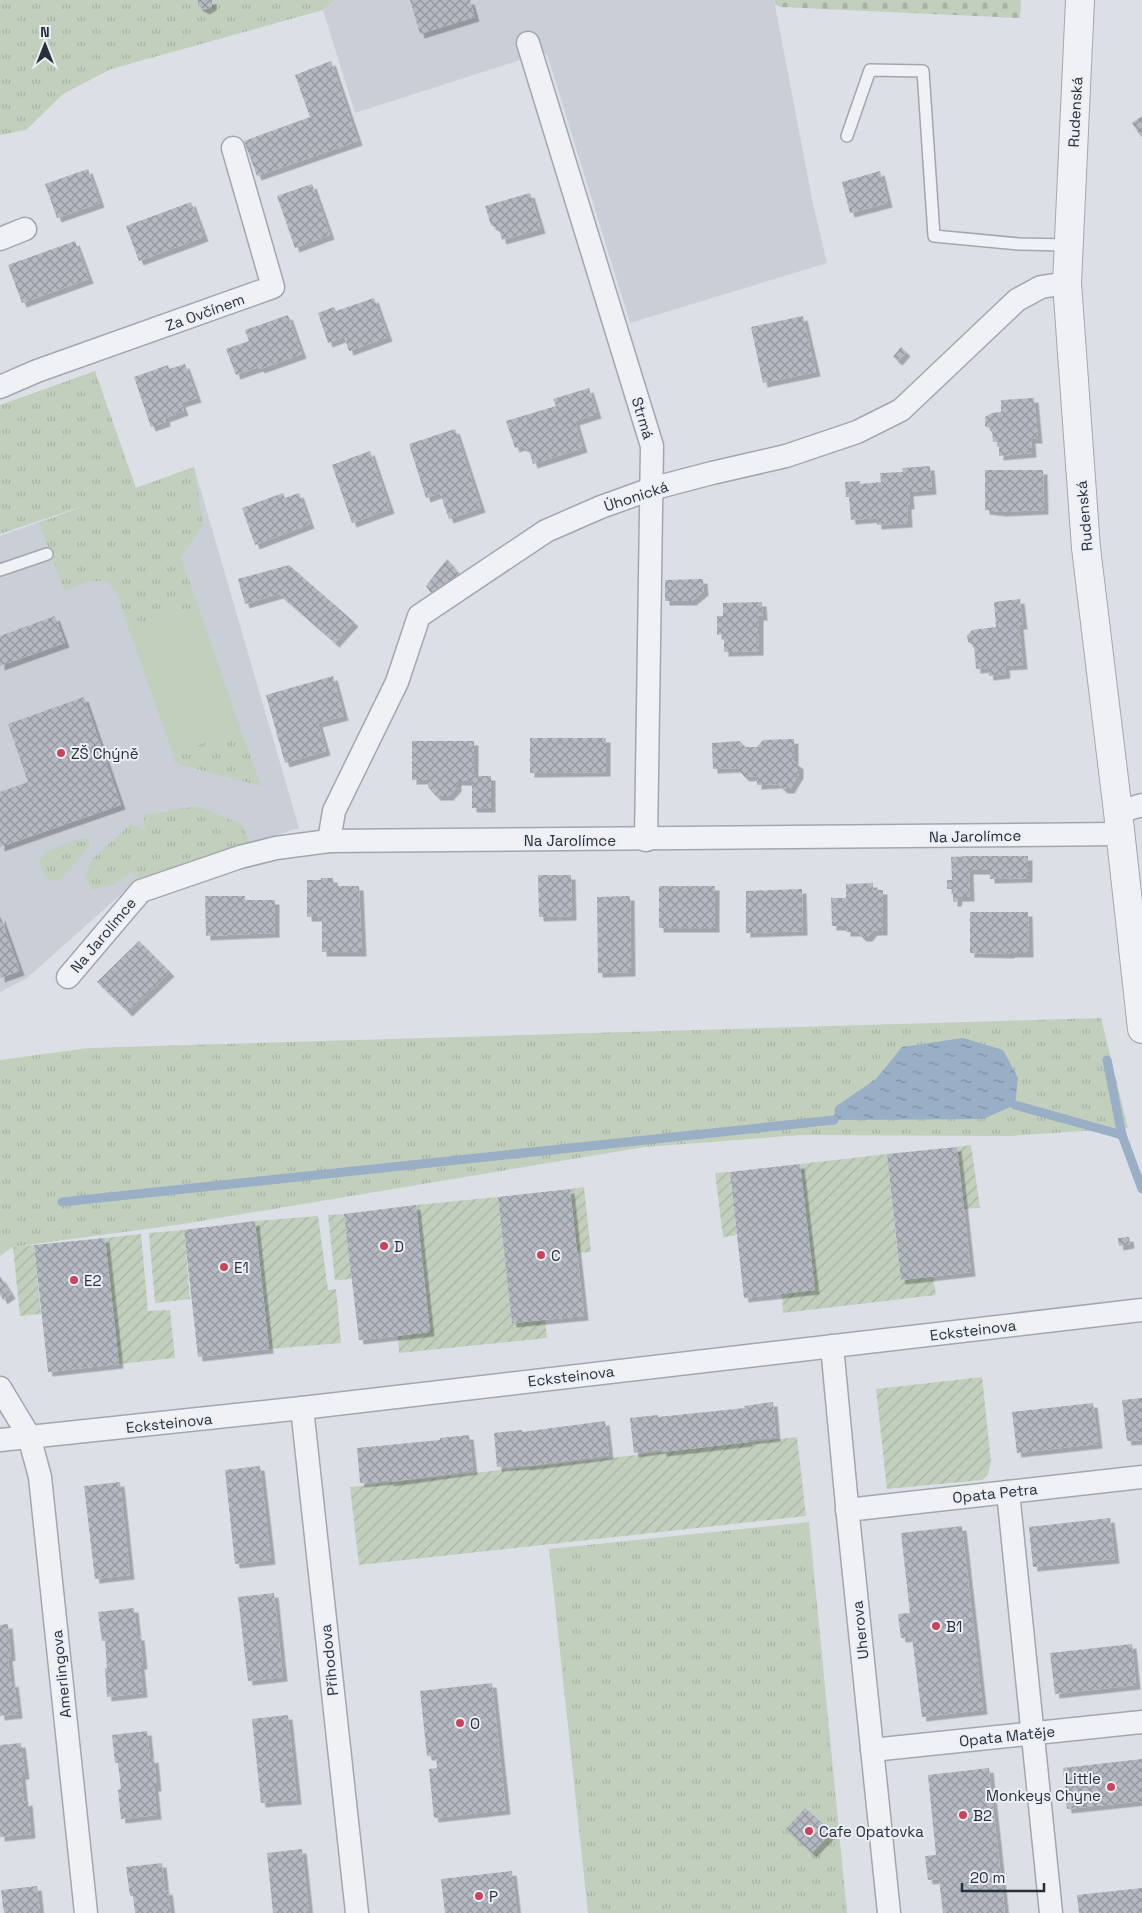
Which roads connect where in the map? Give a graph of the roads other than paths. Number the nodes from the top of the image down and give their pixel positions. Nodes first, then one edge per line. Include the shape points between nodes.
1 (1080, 0) edge
2 (528, 43) dead end
3 (847, 136) dead end
4 (233, 148) dead end
5 (25, 229) dead end
6 (0, 239) edge
7 (1068, 244) junction
8 (1067, 283) junction
9 (2, 381) edge
10 (651, 489) junction
11 (47, 554) dead end
12 (0, 570) edge
13 (1127, 817) edge
14 (646, 840) junction
15 (329, 841) junction
16 (68, 977) dead end
17 (1142, 1029) edge
18 (1142, 1310) edge
19 (832, 1346) junction
20 (0, 1388) edge
21 (302, 1408) junction
22 (29, 1436) junction
23 (0, 1440) edge
24 (1142, 1477) edge
25 (1008, 1492) junction
26 (847, 1510) junction
27 (1142, 1722) edge
28 (1034, 1733) junction
29 (872, 1750) junction
30 (86, 1913) edge
31 (357, 1913) edge
32 (889, 1913) edge
33 (1051, 1913) edge

1 - 7 street, Rudenská
2 - 10 street, Strmá via 652,446
3 - 7 lane via 870,70 923,71 934,236 1019,244
4 - 9 street, Za Ovčínem via 273,287
5 - 6 street
7 - 8 street, Rudenská
8 - 10 street, Úhonická via 1040,287 1017,300 901,410 857,432 786,456
8 - 13 street, Rudenská via 1086,548
10 - 14 street, Strmá
10 - 15 street, Úhonická via 546,531 419,616 397,682 334,811
11 - 12 lane
13 - 14 street, Na Jarolímce
13 - 17 street, Rudenská
14 - 15 street, Na Jarolímce
15 - 16 street, Na Jarolímce via 276,848 141,891
18 - 19 street, Ecksteinova
19 - 21 street, Ecksteinova
19 - 26 street, Uherova
20 - 22 street, Amerlingova
21 - 22 street, Ecksteinova
21 - 31 street, Příhodova
22 - 23 street, Ecksteinova
22 - 30 street, Amerlingova via 40,1477
24 - 25 street, Opata Petra
25 - 26 street, Opata Petra
25 - 28 street
26 - 29 street, Uherova
27 - 28 street, Opata Matěje
28 - 29 street, Opata Matěje
28 - 33 street
29 - 32 street, Uherova

